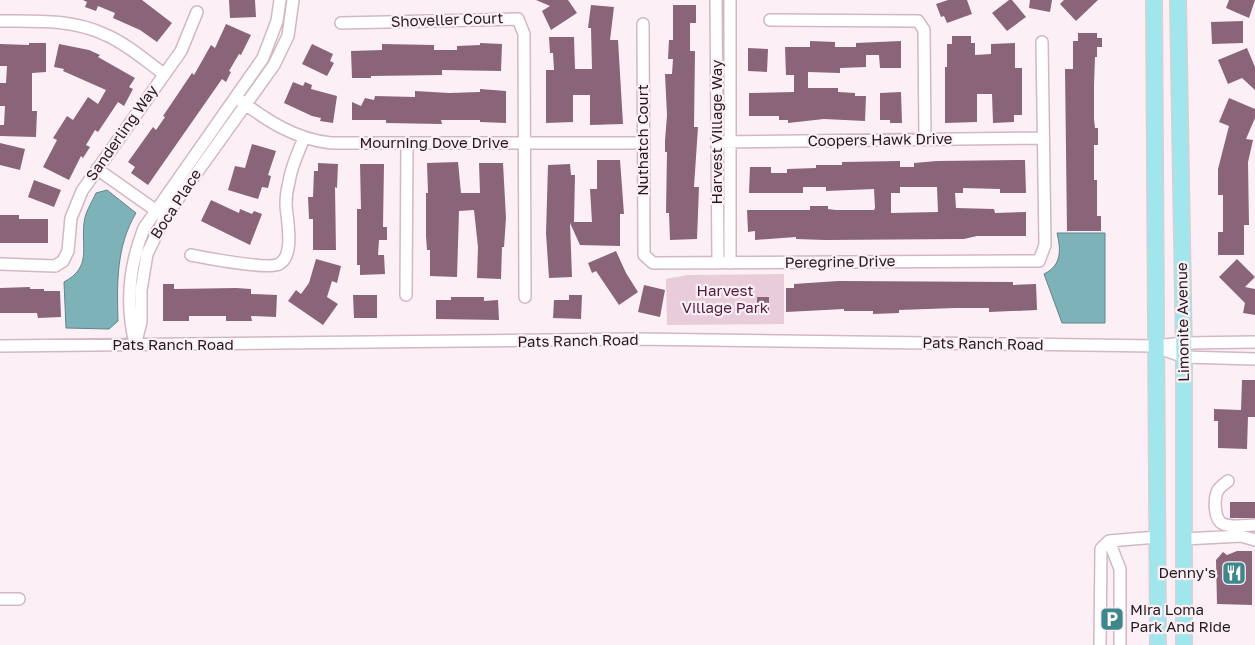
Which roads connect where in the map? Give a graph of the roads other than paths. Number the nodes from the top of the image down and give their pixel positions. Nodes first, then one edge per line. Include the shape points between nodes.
1 (280, 0) edge
2 (293, 0) edge
3 (716, 0) edge
4 (730, 0) edge
5 (1154, 0) edge
6 (1178, 0) edge
7 (197, 12) dead end
8 (770, 20) dead end
9 (0, 21) edge
10 (341, 23) dead end
11 (643, 24) dead end
12 (1042, 42) dead end
13 (164, 74) junction
14 (241, 101) junction
15 (304, 138) junction
16 (1043, 138) junction
17 (925, 139) junction
18 (717, 142) junction
19 (730, 142) junction
20 (407, 143) junction
21 (524, 143) junction
22 (643, 143) junction
23 (97, 169) junction
24 (160, 214) junction
25 (191, 255) dead end
26 (644, 255) joint
27 (718, 263) junction
28 (730, 263) junction
29 (0, 264) edge
30 (406, 295) dead end
31 (525, 297) dead end
32 (1255, 342) edge
33 (135, 345) junction
34 (0, 346) edge
35 (1155, 346) junction
36 (1184, 350) junction
37 (1255, 359) edge
38 (1228, 481) dead end
39 (1255, 525) edge
40 (1157, 537) junction
41 (1184, 539) junction
42 (1255, 540) edge
43 (1109, 541) junction
44 (0, 599) edge
45 (18, 600) dead end
46 (1100, 645) edge
47 (1120, 645) edge
48 (1158, 645) edge
49 (1184, 645) edge

1 - 14 street, Boca Place via 271,41
2 - 14 street, Boca Place via 288,36 274,65
3 - 18 street, Harvest Village Way
4 - 19 street, Harvest Village Way
5 - 35 main road, Limonite Avenue
6 - 36 main road, Limonite Avenue
7 - 13 street, Sanderling Way via 180,50
8 - 17 street via 918,20 924,30
9 - 13 street via 58,21 83,26 107,35
10 - 21 street, Shoveller Court via 518,19 524,34
11 - 22 street, Nuthatch Court
12 - 16 street
13 - 23 street, Sanderling Way
14 - 15 street, Mourning Dove Drive via 280,128
14 - 24 street, Boca Place
15 - 20 street, Mourning Dove Drive via 331,143
15 - 25 street via 288,182 288,251 284,260 274,266
16 - 17 street, Coopers Hawk Drive
16 - 28 street, Peregrine Drive via 1045,245 1039,261
17 - 19 street, Coopers Hawk Drive
18 - 19 street, Coopers Hawk Drive
18 - 27 street, Harvest Village Way
19 - 28 street, Harvest Village Way
20 - 21 street, Mourning Dove Drive
20 - 30 street
21 - 22 street, Mourning Dove Drive
21 - 31 street
22 - 26 street, Nuthatch Court
23 - 24 street
23 - 29 street, Sanderling Way via 75,207 68,251 63,260 55,266
24 - 33 street, Boca Place via 138,243 130,273 130,322
26 - 27 street, Peregrine Drive via 654,263
27 - 28 street, Peregrine Drive
32 - 36 street, Pats Ranch Road
33 - 34 street, Pats Ranch Road
33 - 35 street, Pats Ranch Road via 637,340
35 - 36 street, Pats Ranch Road
35 - 40 main road, Limonite Avenue
36 - 37 street, Pats Ranch Road
36 - 41 main road, Limonite Avenue
38 - 39 street via 1217,493 1216,517 1226,525
40 - 43 street
40 - 48 main road, Limonite Avenue
41 - 42 street via 1241,536
41 - 49 main road, Limonite Avenue
43 - 46 street via 1101,548 1100,559
43 - 47 street via 1120,569
44 - 45 street

